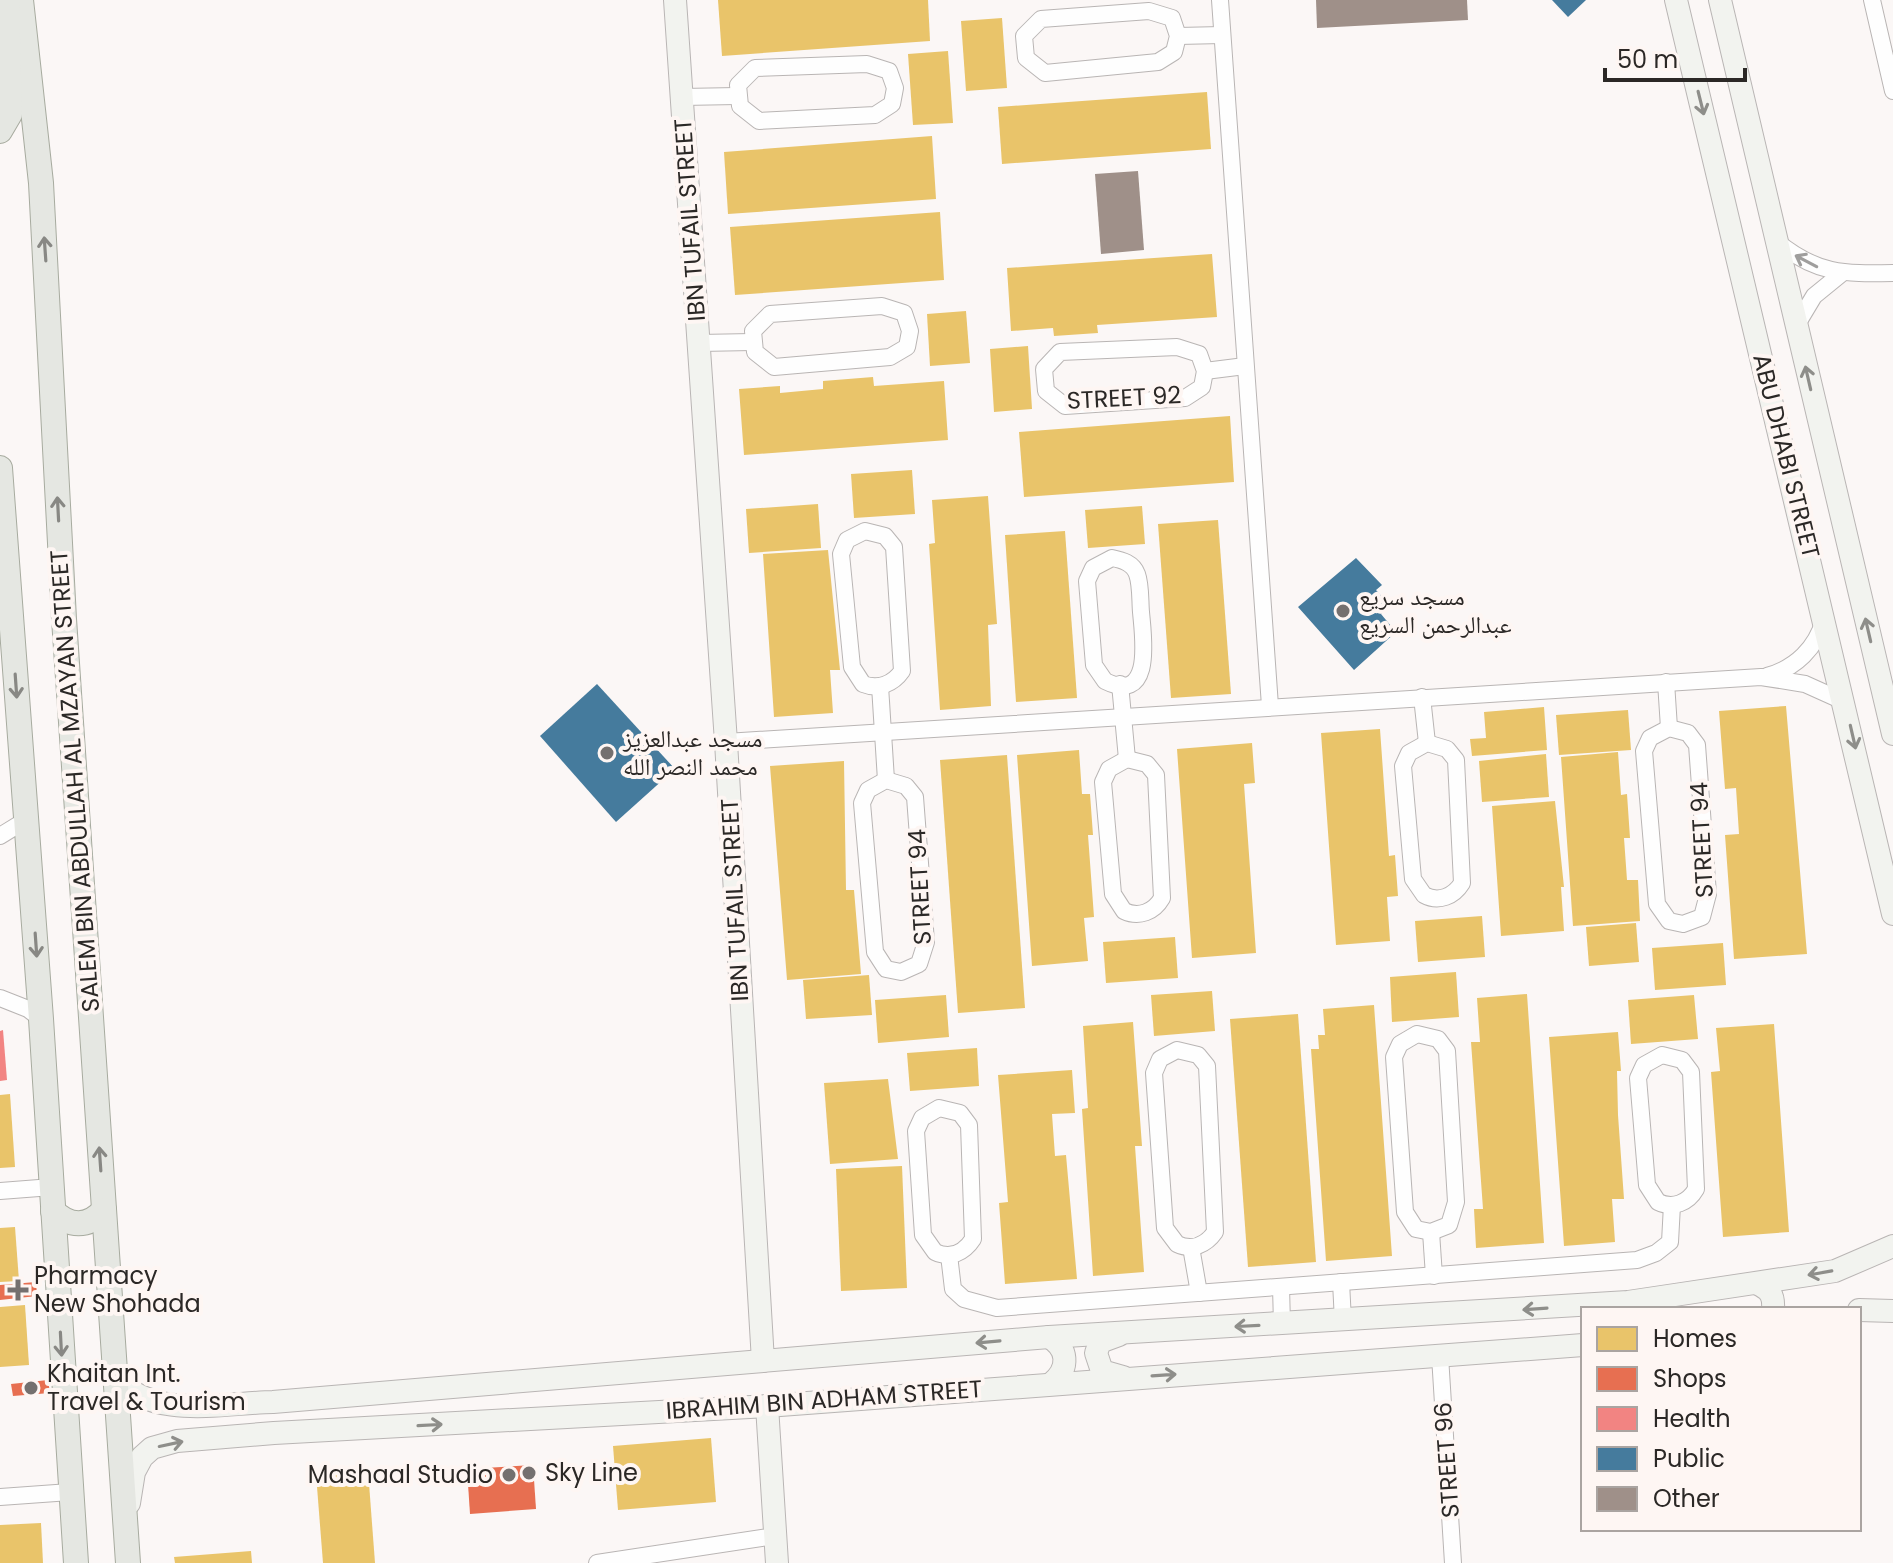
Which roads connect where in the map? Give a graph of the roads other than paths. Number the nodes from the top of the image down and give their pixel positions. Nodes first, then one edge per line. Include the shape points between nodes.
1 (7, 0) edge
2 (21, 0) edge
3 (675, 0) edge
4 (1220, 0) edge
5 (1676, 0) edge
6 (1720, 0) edge
7 (1872, 0) edge
8 (1222, 35) junction
9 (1178, 36) junction
10 (1893, 91) edge
11 (737, 96) junction
12 (682, 97) junction
13 (0, 131) edge
14 (1776, 240) junction
15 (1893, 273) edge
16 (1841, 274) junction
17 (1796, 327) junction
18 (752, 342) junction
19 (699, 343) junction
20 (1245, 366) junction
21 (1205, 371) junction
22 (0, 468) edge
23 (1825, 617) junction
24 (1761, 677) junction
25 (1666, 682) junction
26 (1120, 684) junction
27 (880, 686) junction
28 (1422, 697) junction
29 (1845, 702) junction
30 (1270, 706) junction
31 (1123, 716) junction
32 (1669, 728) junction
33 (883, 732) junction
34 (1893, 734) edge
35 (726, 742) junction
36 (1427, 743) junction
37 (1127, 759) junction
38 (886, 780) junction
39 (26, 820) junction
40 (0, 836) edge
41 (1889, 878) edge
42 (1893, 914) edge
43 (0, 998) edge
44 (41, 1019) junction
45 (0, 1191) edge
46 (52, 1199) junction
47 (1672, 1205) junction
48 (104, 1210) junction
49 (1431, 1232) junction
50 (1893, 1246) edge
51 (1191, 1247) junction
52 (949, 1255) junction
53 (1434, 1276) junction
54 (1341, 1282) junction
55 (1758, 1284) junction
56 (1281, 1287) junction
57 (1199, 1293) junction
58 (1773, 1307) edge
59 (1861, 1310) edge
60 (1893, 1311) edge
61 (1343, 1321) junction
62 (1282, 1324) junction
63 (1124, 1333) junction
64 (1049, 1337) junction
65 (1581, 1345) edge
66 (1440, 1356) junction
67 (763, 1361) junction
68 (116, 1377) junction
69 (1125, 1378) junction
70 (1052, 1383) junction
71 (315, 1398) junction
72 (767, 1406) junction
73 (316, 1431) junction
74 (70, 1492) junction
75 (0, 1497) edge
76 (125, 1527) junction
77 (775, 1536) junction
78 (76, 1563) edge
79 (128, 1563) edge
80 (597, 1563) edge
81 (777, 1563) edge
82 (1453, 1563) edge

1 - 13 main road via 10,114
48 -> 2 main road, SALEM BIN ABDULLAH AL MZAYAN STREET via 64,619 46,256
3 - 12 street, IBN TUFAIL STREET
4 - 8 street
5 -> 23 street, ABU DHABI STREET
6 - 14 street, ABU DHABI STREET
7 - 10 street
8 - 9 street
8 - 20 street
9 - 9 street via 1176,23 1164,13 1041,19 1029,28 1023,48 1032,66 1045,73 1158,62 1174,52
11 - 11 street via 746,114 759,121 875,115 892,104 895,88 893,76 881,66 755,68 743,76
11 - 12 street, IBN TUFAIL STREET
12 - 19 street, IBN TUFAIL STREET
16 -> 14 street via 1802,260
14 - 17 street, ABU DHABI STREET
15 - 16 street
16 - 17 street via 1814,296
34 -> 17 street, ABU DHABI STREET
18 - 18 street via 761,360 774,367 890,357 907,347 910,331 904,313 882,306 770,314 758,322
18 - 19 street, IBN TUFAIL STREET
19 - 35 street, IBN TUFAIL STREET
20 - 21 street, STREET 92
20 - 30 street
21 - 21 street, STREET 92 via 1203,359 1191,349 1060,352 1049,361 1043,381 1052,399 1065,406 1185,398 1202,387
22 -> 39 main road
23 - 24 street via 1803,657
23 - 29 street, ABU DHABI STREET
24 - 25 street
24 - 29 street via 1805,684
25 - 28 street
25 - 32 street
26 - 26 street via 1138,677 1145,655 1138,575 1129,564 1112,558 1093,568 1087,581 1094,665 1105,681
26 - 31 street
27 - 27 street via 892,683 902,671 894,547 885,536 865,531 847,540 841,554 852,667 869,686
27 - 33 street
28 - 30 street
28 - 36 street
29 -> 41 street, ABU DHABI STREET
30 - 31 street
31 - 33 street
31 - 37 street
32 - 32 street, STREET 94 via 1650,738 1644,751 1657,904 1669,921 1683,924 1697,920 1707,908 1698,759 1694,739
33 - 35 street
33 - 38 street
35 - 67 street, IBN TUFAIL STREET
36 - 36 street via 1409,753 1403,766 1413,879 1424,895 1439,898 1452,895 1462,883 1456,760 1447,749
37 - 37 street via 1109,769 1103,782 1113,894 1124,911 1139,914 1152,911 1162,898 1157,791 1152,770
38 - 38 street, STREET 94 via 864,797 863,818 875,952 886,969 901,972 915,968 925,956 916,811 912,791
39 - 40 street
39 -> 44 main road
41 - 42 street, ABU DHABI STREET
43 - 44 street
44 - 46 main road
45 - 46 street
46 - 48 main road via 64,1221 78,1224
46 -> 74 main road
47 - 47 street via 1686,1201 1696,1189 1691,1072 1682,1060 1662,1055 1644,1065 1638,1078 1647,1185 1658,1202
47 - 53 street via 1670,1242 1637,1260
48 - 68 main road, SALEM BIN ABDULLAH AL MZAYAN STREET
49 - 49 street via 1449,1225 1456,1202 1447,1051 1438,1039 1417,1034 1396,1051 1395,1073 1405,1212 1416,1229
49 - 53 street
50 -> 55 street, IBRAHIM BIN ADHAM STREET via 1835,1271
51 - 51 street via 1205,1244 1215,1232 1207,1066 1198,1055 1177,1050 1160,1059 1154,1073 1165,1228 1177,1244
51 - 57 street
52 - 52 street via 963,1252 973,1239 969,1125 960,1113 939,1108 922,1118 916,1131 923,1235 935,1252
52 - 57 street via 953,1289 982,1306
53 - 54 street
54 - 56 street
54 - 61 street
55 - 58 street via 1769,1290
55 -> 61 street, IBRAHIM BIN ADHAM STREET via 1628,1302
56 - 57 street
56 - 62 street
59 - 60 street
61 - 62 street, IBRAHIM BIN ADHAM STREET
62 -> 63 street, IBRAHIM BIN ADHAM STREET
63 - 64 street, IBRAHIM BIN ADHAM STREET
63 - 69 street via 1100,1342 1096,1353 1102,1371
64 -> 67 street, IBRAHIM BIN ADHAM STREET
64 - 70 street via 1066,1358 1060,1377
65 - 66 street, IBRAHIM BIN ADHAM STREET
69 -> 66 street, IBRAHIM BIN ADHAM STREET
66 - 82 street, STREET 96
67 - 71 street, IBRAHIM BIN ADHAM STREET
68 - 71 street, IBRAHIM BIN ADHAM STREET via 128,1393 171,1404
68 - 76 main road, SALEM BIN ABDULLAH AL MZAYAN STREET
69 - 70 street, IBRAHIM BIN ADHAM STREET
70 - 72 street, IBRAHIM BIN ADHAM STREET
71 - 73 street via 302,1416
73 -> 72 street, IBRAHIM BIN ADHAM STREET
72 - 77 street
76 -> 73 street, IBRAHIM BIN ADHAM STREET via 134,1472 152,1448 177,1441
74 - 75 street
74 - 78 main road
76 - 79 main road, SALEM BIN ABDULLAH AL MZAYAN STREET
77 - 80 street
77 - 81 street

